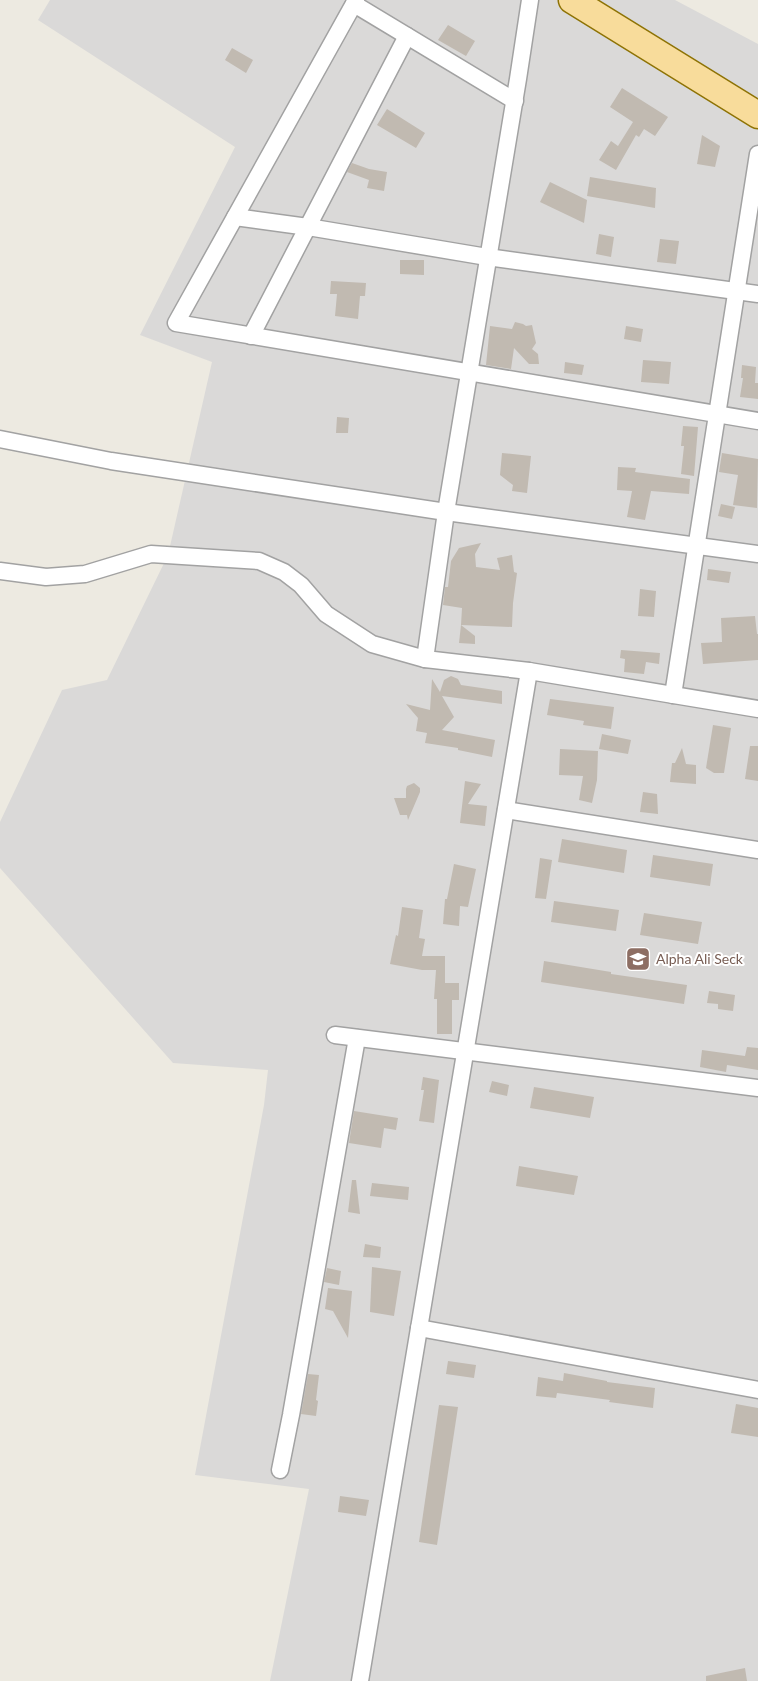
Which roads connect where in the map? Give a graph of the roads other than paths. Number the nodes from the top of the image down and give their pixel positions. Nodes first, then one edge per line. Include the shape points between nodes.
1 (530, 0) edge
2 (572, 0) edge
3 (355, 2) edge
4 (407, 36) junction
5 (514, 100) junction
6 (758, 115) edge
7 (758, 154) edge
8 (235, 217) junction
9 (308, 227) junction
10 (488, 257) junction
11 (736, 291) junction
12 (758, 294) edge
13 (251, 336) junction
14 (469, 372) junction
15 (717, 414) junction
16 (758, 421) edge
17 (0, 439) edge
18 (446, 512) junction
19 (696, 544) junction
20 (758, 554) edge
21 (0, 571) edge
22 (425, 659) junction
23 (529, 671) junction
24 (672, 695) junction
25 (758, 709) edge
26 (506, 810) junction
27 (758, 850) edge
28 (335, 1035) dead end
29 (357, 1038) junction
30 (465, 1051) junction
31 (758, 1088) edge
32 (419, 1328) junction
33 (758, 1390) edge
34 (280, 1470) dead end
35 (360, 1681) edge

1 - 5 street
2 - 6 main road
3 - 4 street
3 - 8 street
4 - 5 street
4 - 9 street
5 - 10 street
7 - 11 street
8 - 9 street
8 - 13 street via 176,323
9 - 10 street
9 - 13 street
10 - 11 street
10 - 14 street
11 - 12 street
11 - 15 street
13 - 14 street
14 - 15 street
14 - 18 street
15 - 16 street
15 - 19 street
17 - 18 street via 111,461
18 - 19 street
18 - 22 street
19 - 20 street
19 - 24 street
21 - 22 street via 46,577 85,574 150,554 259,561 284,572 301,585 326,614 372,644
22 - 23 street
23 - 24 street
23 - 26 street
24 - 25 street
26 - 27 street
26 - 30 street
28 - 29 street
29 - 30 street
29 - 34 street
30 - 31 street
30 - 32 street
32 - 33 street
32 - 35 street

